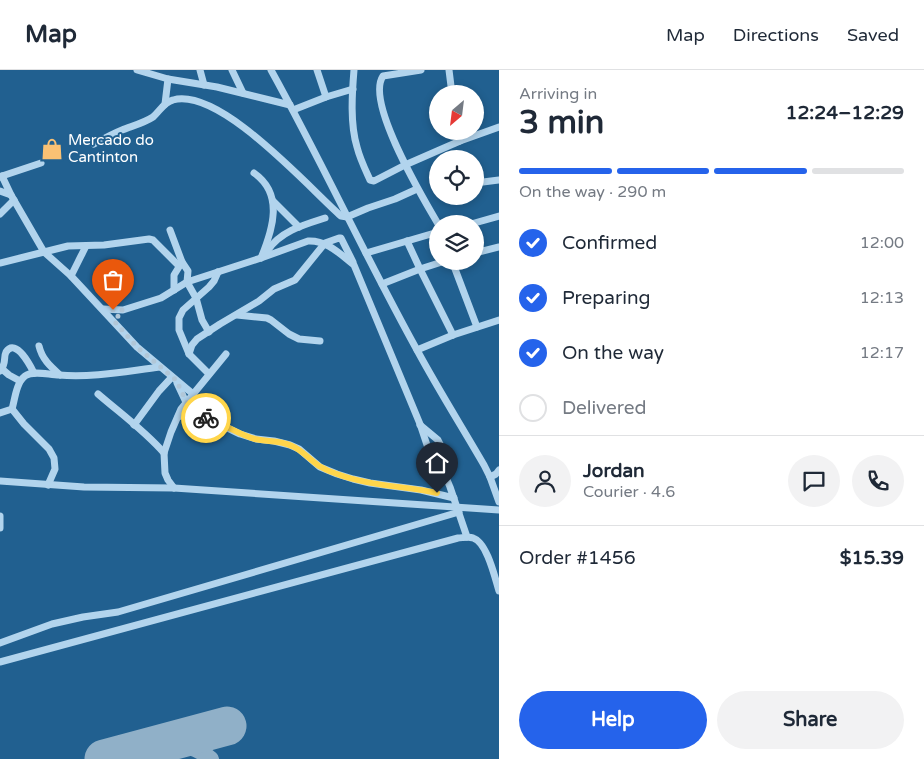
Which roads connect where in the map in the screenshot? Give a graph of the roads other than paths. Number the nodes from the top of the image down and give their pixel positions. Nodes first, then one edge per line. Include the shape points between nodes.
1 (137, 70) edge
2 (153, 70) edge
3 (200, 70) edge
4 (232, 70) edge
5 (270, 70) edge
6 (317, 70) edge
7 (354, 70) edge
8 (421, 70) edge
9 (449, 70) edge
10 (408, 71) edge
11 (164, 78) junction
12 (204, 85) junction
13 (451, 85) edge
14 (353, 89) junction
15 (243, 93) junction
16 (326, 97) junction
17 (165, 104) junction
18 (291, 107) junction
19 (499, 127) edge
20 (484, 132) edge
21 (460, 140) edge
22 (94, 144) dead end
23 (41, 164) dead end
24 (405, 165) junction
25 (254, 173) dead end
26 (1, 177) edge
27 (499, 180) edge
28 (484, 182) edge
29 (418, 189) junction
30 (0, 192) edge
31 (12, 198) junction
32 (273, 201) junction
33 (0, 214) edge
34 (433, 215) edge
35 (499, 216) edge
36 (347, 217) junction
37 (325, 218) dead end
38 (484, 220) edge
39 (299, 226) junction
40 (170, 230) dead end
41 (429, 235) edge
42 (407, 241) junction
43 (325, 243) junction
44 (86, 246) junction
45 (346, 247) junction
46 (499, 248) edge
47 (44, 252) junction
48 (484, 252) edge
49 (366, 253) junction
50 (340, 254) junction
51 (262, 258) junction
52 (0, 263) edge
53 (180, 264) junction
54 (354, 265) junction
55 (429, 265) edge
56 (420, 268) junction
57 (455, 270) edge
58 (218, 272) junction
59 (71, 276) junction
60 (187, 282) junction
61 (382, 284) junction
62 (174, 290) junction
63 (196, 298) junction
64 (103, 309) junction
65 (123, 310) junction
66 (237, 315) junction
67 (499, 320) edge
68 (114, 321) junction
69 (477, 327) junction
70 (209, 332) junction
71 (453, 335) junction
72 (320, 341) dead end
73 (39, 346) dead end
74 (417, 350) junction
75 (189, 354) junction
76 (226, 354) dead end
77 (160, 367) junction
78 (1, 370) edge
79 (34, 373) junction
80 (210, 374) junction
81 (60, 376) junction
82 (174, 378) junction
83 (20, 381) junction
84 (98, 394) dead end
85 (193, 394) junction
86 (186, 402) junction
87 (12, 409) junction
88 (0, 413) edge
89 (179, 413) junction
90 (192, 413) junction
91 (134, 424) junction
92 (420, 424) junction
93 (164, 453) junction
94 (440, 463) junction
95 (499, 470) edge
96 (490, 477) junction
97 (0, 482) edge
98 (48, 485) junction
99 (174, 488) junction
100 (454, 498) junction
101 (499, 502) edge
102 (458, 510) junction
103 (499, 510) edge
104 (0, 516) edge
105 (0, 528) edge
106 (467, 537) junction
107 (499, 591) edge
108 (0, 643) edge
109 (0, 662) edge

1 - 11 street
2 - 11 street
3 - 12 street
4 - 15 street
5 - 18 street
6 - 16 street
7 - 14 street
8 - 10 street
9 - 13 street
10 - 24 street via 383,76 380,96
11 - 12 street
11 - 17 street
12 - 15 street
14 - 16 street
14 - 24 street via 356,146 370,180
15 - 18 street
16 - 18 street
17 - 22 street via 152,118
17 - 36 street via 183,99 200,102 219,111 270,150 341,216
18 - 36 street
19 - 20 street
21 - 24 street
23 - 26 street
24 - 29 street
25 - 32 street via 266,183
26 - 31 street
27 - 28 street
29 - 34 street
29 - 36 street
30 - 31 street
31 - 33 street
31 - 47 street
32 - 39 street
32 - 51 street via 274,216
35 - 38 street
36 - 49 street
37 - 39 street
39 - 51 street via 282,235
40 - 53 street
41 - 42 street
42 - 49 street
42 - 56 street
43 - 45 street via 341,238
43 - 50 street
43 - 51 street via 308,242
43 - 66 street via 295,280 274,289
44 - 47 street via 68,246
44 - 53 street via 149,239
44 - 59 street
45 - 50 street
45 - 54 street
46 - 48 street
47 - 52 street
47 - 59 street
49 - 61 street
50 - 54 street
51 - 58 street
53 - 60 street via 188,271
53 - 62 street via 174,275
54 - 92 street
55 - 56 street
56 - 61 street
56 - 71 street
57 - 69 street
58 - 60 street
58 - 63 street via 209,287
59 - 64 street
60 - 62 street
60 - 63 street
61 - 74 street
62 - 65 street via 161,298
63 - 70 street
63 - 75 street via 183,310 180,318 179,330
64 - 65 street
64 - 68 street
65 - 68 street
66 - 70 street
66 - 72 street via 267,318 289,334
67 - 69 street
68 - 77 street
69 - 71 street
70 - 75 street via 197,339
71 - 74 street
73 - 81 street via 46,362
74 - 96 street
75 - 80 street
76 - 80 street
77 - 81 street
77 - 82 street
78 - 79 street via 6,352 13,348 21,351
78 - 83 street
79 - 81 street
79 - 83 street
80 - 85 street
82 - 85 street
82 - 86 street
82 - 89 street
82 - 91 street
83 - 87 street
84 - 91 street
85 - 86 street
86 - 89 street
86 - 90 street
87 - 88 street
87 - 98 street via 54,458
89 - 90 street
89 - 93 street
90 - 100 street via 240,434 290,445 320,467 337,474
91 - 93 street
92 - 94 street via 427,445
92 - 94 street via 438,440
93 - 99 street via 165,473
94 - 100 street
95 - 96 street
96 - 101 street
97 - 98 street
98 - 99 street
99 - 102 street
100 - 102 street
102 - 103 street
102 - 106 street
102 - 108 street via 118,612 52,624
104 - 105 street
106 - 107 street via 478,540 483,546
106 - 109 street

